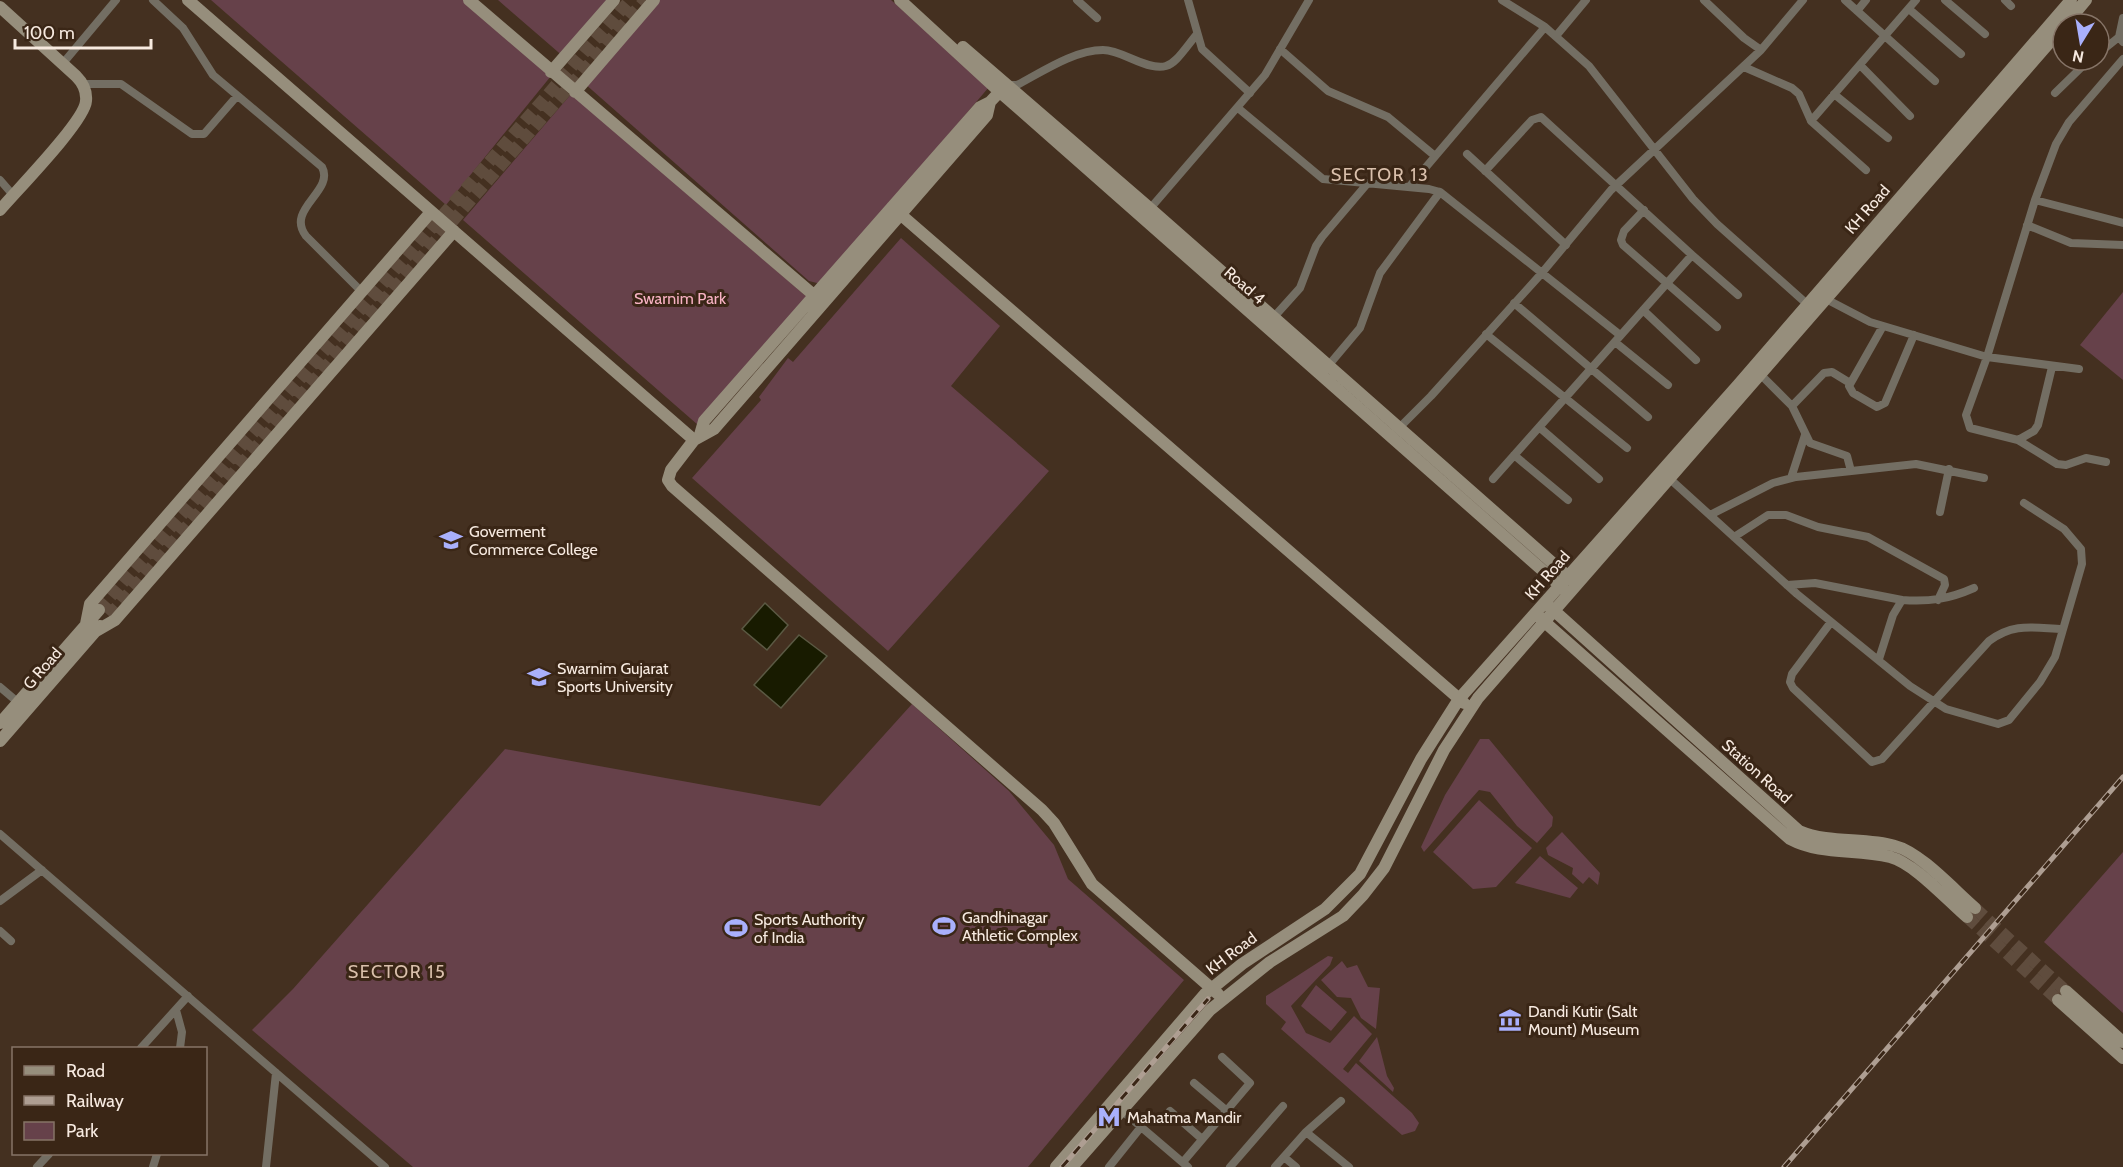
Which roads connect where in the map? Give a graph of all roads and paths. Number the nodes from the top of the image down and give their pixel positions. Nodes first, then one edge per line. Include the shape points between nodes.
1 (116, 0) edge
2 (153, 0) edge
3 (188, 0) edge
4 (469, 0) edge
5 (614, 0) edge
6 (654, 0) edge
7 (1077, 0) edge
8 (1188, 0) edge
9 (1309, 0) edge
10 (1502, 0) edge
11 (1586, 0) edge
12 (1704, 0) edge
13 (1803, 0) edge
14 (1845, 0) edge
15 (1866, 0) edge
16 (1916, 0) edge
17 (1946, 0) edge
18 (2071, 0) edge
19 (2086, 0) edge
20 (910, 2) edge
21 (0, 7) edge
22 (1909, 9) junction
23 (1857, 11) junction
24 (2076, 12) edge
25 (1097, 18) dead end
26 (2123, 18) edge
27 (1545, 27) junction
28 (1197, 34) junction
29 (1985, 34) dead end
30 (1556, 36) junction
31 (1884, 37) junction
32 (2121, 40) edge
33 (2051, 41) edge
34 (1280, 49) junction
35 (1761, 50) junction
36 (1961, 54) dead end
37 (2123, 59) edge
38 (64, 62) junction
39 (1860, 65) junction
40 (1744, 67) junction
41 (551, 72) junction
42 (2077, 72) edge
43 (1935, 81) dead end
44 (83, 84) junction
45 (1003, 88) junction
46 (575, 92) junction
47 (1250, 93) junction
48 (2055, 93) dead end
49 (1834, 94) junction
50 (237, 96) junction
51 (1238, 108) junction
52 (1910, 116) dead end
53 (1811, 121) junction
54 (1888, 138) dead end
55 (1656, 149) junction
56 (1467, 154) dead end
57 (1435, 156) junction
58 (1866, 170) dead end
59 (1485, 171) junction
60 (0, 180) edge
61 (1367, 184) junction
62 (1617, 185) junction
63 (1409, 187) junction
64 (1440, 192) junction
65 (13, 195) junction
66 (2035, 200) junction
67 (0, 210) edge
68 (1644, 210) junction
69 (896, 211) junction
70 (431, 212) junction
71 (1146, 213) junction
72 (2123, 223) edge
73 (2027, 225) junction
74 (454, 231) junction
75 (1566, 244) junction
76 (2123, 245) edge
77 (1692, 255) junction
78 (1541, 274) junction
79 (1667, 282) junction
80 (362, 292) junction
81 (1738, 295) dead end
82 (818, 299) junction
83 (1826, 299) junction
84 (1514, 303) junction
85 (1811, 308) junction
86 (1643, 310) junction
87 (1273, 318) junction
88 (1883, 326) junction
89 (1717, 327) dead end
90 (1486, 334) junction
91 (1914, 335) junction
92 (1617, 338) junction
93 (1987, 357) junction
94 (1696, 360) dead end
95 (1328, 366) junction
96 (2052, 367) junction
97 (1590, 369) junction
98 (2079, 369) dead end
99 (1760, 374) junction
100 (1850, 383) junction
101 (1668, 385) dead end
102 (1565, 397) junction
103 (1792, 406) junction
104 (1648, 417) dead end
105 (1539, 427) junction
106 (1396, 432) junction
107 (1805, 435) junction
108 (697, 437) junction
109 (2018, 440) junction
110 (1627, 448) dead end
111 (1514, 455) junction
112 (2106, 462) dead end
113 (1948, 469) junction
114 (1851, 471) junction
115 (1791, 478) junction
116 (1984, 478) dead end
117 (1493, 479) dead end
118 (1599, 479) dead end
119 (1670, 479) junction
120 (1568, 500) dead end
121 (2024, 503) dead end
122 (1940, 512) dead end
123 (1710, 515) junction
124 (1734, 537) junction
125 (1569, 585) junction
126 (1787, 585) junction
127 (1974, 588) dead end
128 (1902, 600) junction
129 (1938, 600) junction
130 (1550, 607) junction
131 (104, 613) tunnel mouth
132 (1540, 618) junction
133 (1831, 622) junction
134 (91, 628) junction
135 (2063, 629) junction
136 (1879, 659) junction
137 (0, 687) edge
138 (1459, 699) junction
139 (1934, 704) junction
140 (22, 707) junction
141 (1470, 708) junction
142 (0, 723) edge
143 (0, 741) edge
144 (0, 834) edge
145 (42, 870) junction
146 (0, 901) edge
147 (0, 931) edge
148 (11, 940) dead end
149 (1211, 988) junction
150 (188, 996) junction
151 (1223, 999) junction
152 (176, 1010) junction
153 (2123, 1042) edge
154 (142, 1047) edge
155 (180, 1047) edge
156 (1222, 1056) dead end
157 (2123, 1058) edge
158 (276, 1073) junction
159 (1194, 1083) dead end
160 (1341, 1101) dead end
161 (1117, 1106) junction
162 (1283, 1106) dead end
163 (1170, 1111) dead end
164 (1227, 1111) junction
165 (1141, 1126) junction
166 (1306, 1132) junction
167 (1203, 1139) junction
168 (48, 1155) edge
169 (1284, 1157) junction
170 (1185, 1165) edge
171 (37, 1167) edge
172 (266, 1167) edge
173 (385, 1167) edge
174 (1056, 1167) edge
175 (1072, 1167) edge
176 (1109, 1167) edge
177 (1230, 1167) edge
178 (1275, 1167) edge
179 (1296, 1167) edge
180 (1349, 1167) edge

1 - 38 street
2 - 50 street via 183,28 213,75
3 - 70 street
4 - 41 street
5 - 41 street
6 - 46 street
7 - 25 street
8 - 28 street
9 - 34 street
10 - 27 street
11 - 30 street
12 - 35 street
13 - 35 street
14 - 23 street
15 - 23 street
16 - 22 street
17 - 29 street
18 - 85 street, KH Road
19 - 24 street, KH Road
20 - 45 street, Road 4
21 - 38 street
22 - 31 street
22 - 36 street
23 - 31 street
26 - 32 street
27 - 30 street
27 - 57 street
28 - 45 street via 1174,62 1162,68 1103,50 1077,55
28 - 47 street via 1208,56
30 - 55 street via 1589,66
31 - 39 street
31 - 43 street
33 - 83 street, KH Road
34 - 47 street
34 - 57 street via 1328,92 1388,117
35 - 40 street
37 - 66 street via 2069,122 2056,144
38 - 44 street
39 - 49 street
39 - 52 street
40 - 53 street via 1792,88
40 - 55 street
41 - 46 street
42 - 48 street
44 - 50 street via 121,84 199,136
44 - 65 street via 83,112
45 - 69 street via 980,107
45 - 71 street, Road 4
46 - 82 street
47 - 51 street
49 - 53 street
49 - 54 street
50 - 80 street via 322,167 323,182 304,210 301,226 306,236
51 - 61 street via 1323,179
51 - 71 street
53 - 58 street
55 - 62 street
55 - 85 street via 1717,224
56 - 59 street
57 - 63 street
59 - 62 street via 1532,120 1541,117
59 - 75 street
60 - 65 street
61 - 63 street
61 - 87 street via 1322,237 1300,288
62 - 68 street
62 - 75 street
63 - 64 street
64 - 78 street
64 - 95 street via 1380,273 1360,328
65 - 67 street
66 - 72 street
66 - 73 street
68 - 77 street
68 - 79 street via 1624,231 1621,240
69 - 82 street
69 - 138 street
70 - 74 street
70 - 80 street
71 - 87 street, Road 4
71 - 106 street, Road 4
73 - 76 street via 2071,243
73 - 93 street
74 - 108 street
74 - 134 street via 115,620
75 - 78 street
77 - 79 street
77 - 81 street
78 - 84 street
78 - 92 street
79 - 86 street
79 - 89 street
80 - 134 street via 90,604
82 - 108 street via 704,422
83 - 85 street, KH Road
83 - 88 street
84 - 90 street
84 - 97 street
85 - 99 street, KH Road
85 - 125 street, KH Road
86 - 92 street
86 - 94 street
87 - 95 street, Road 4
88 - 91 street
88 - 100 street
90 - 102 street
90 - 106 street
91 - 93 street
91 - 100 street via 1884,406 1877,407 1853,393
92 - 97 street
92 - 101 street
93 - 96 street
93 - 109 street via 1966,415 1967,422 1977,432
95 - 106 street, Road 4
96 - 98 street
96 - 109 street via 2038,425
97 - 102 street
97 - 104 street
99 - 103 street
99 - 119 street, KH Road
100 - 103 street via 1832,372 1824,373
102 - 105 street
102 - 110 street
103 - 107 street
105 - 111 street
105 - 118 street
106 - 125 street, Road 4
107 - 114 street via 1814,446 1847,456
107 - 115 street
108 - 149 street via 670,470 668,480 672,486 1049,817 1092,884
109 - 112 street via 2057,464 2086,458
111 - 117 street
111 - 120 street
113 - 114 street via 1916,464
113 - 116 street
113 - 122 street
114 - 115 street
115 - 123 street
119 - 123 street
119 - 125 street, KH Road
121 - 135 street via 2064,528 2081,549 2079,580
123 - 124 street
124 - 126 street
124 - 129 street via 1759,518 1776,514 1861,535 1944,579
125 - 130 street, KH Road
126 - 128 street via 1815,583
126 - 133 street
127 - 129 street
128 - 129 street
128 - 136 street
130 - 132 street, KH Road
130 - 132 street, Station Road via 1800,831 1819,838 1898,846 1916,858 1971,912 1892,857 1815,849 1790,839
131 - 134 street, G Road
132 - 138 street, KH Road
132 - 141 street, KH Road
133 - 136 street
133 - 139 street via 1790,682 1867,759 1882,759
134 - 140 street, G Road
135 - 139 street via 2004,630 1989,641
135 - 139 street via 2055,657 2009,720 1998,724
136 - 139 street
137 - 140 street
138 - 141 street
138 - 149 street, KH Road via 1421,759 1360,874 1347,890
140 - 142 street, G Road
140 - 143 street, G Road
141 - 151 street, KH Road via 1444,750 1384,868 1363,895 1343,916 1270,962
144 - 145 street
145 - 146 street
145 - 150 street
147 - 148 street
149 - 151 street
149 - 161 street, KH Road
150 - 152 street
150 - 158 street
151 - 161 street, KH Road
152 - 154 street
152 - 155 street via 182,1032
153 - 157 street via 2062,996
156 - 164 street via 1250,1083
158 - 172 street
158 - 173 street
159 - 164 street
160 - 166 street
161 - 165 street
161 - 174 street, KH Road
161 - 175 street, KH Road
162 - 177 street
163 - 167 street
164 - 167 street
165 - 170 street
165 - 176 street
166 - 169 street
166 - 180 street
167 - 170 street
168 - 171 street
169 - 178 street
169 - 179 street

